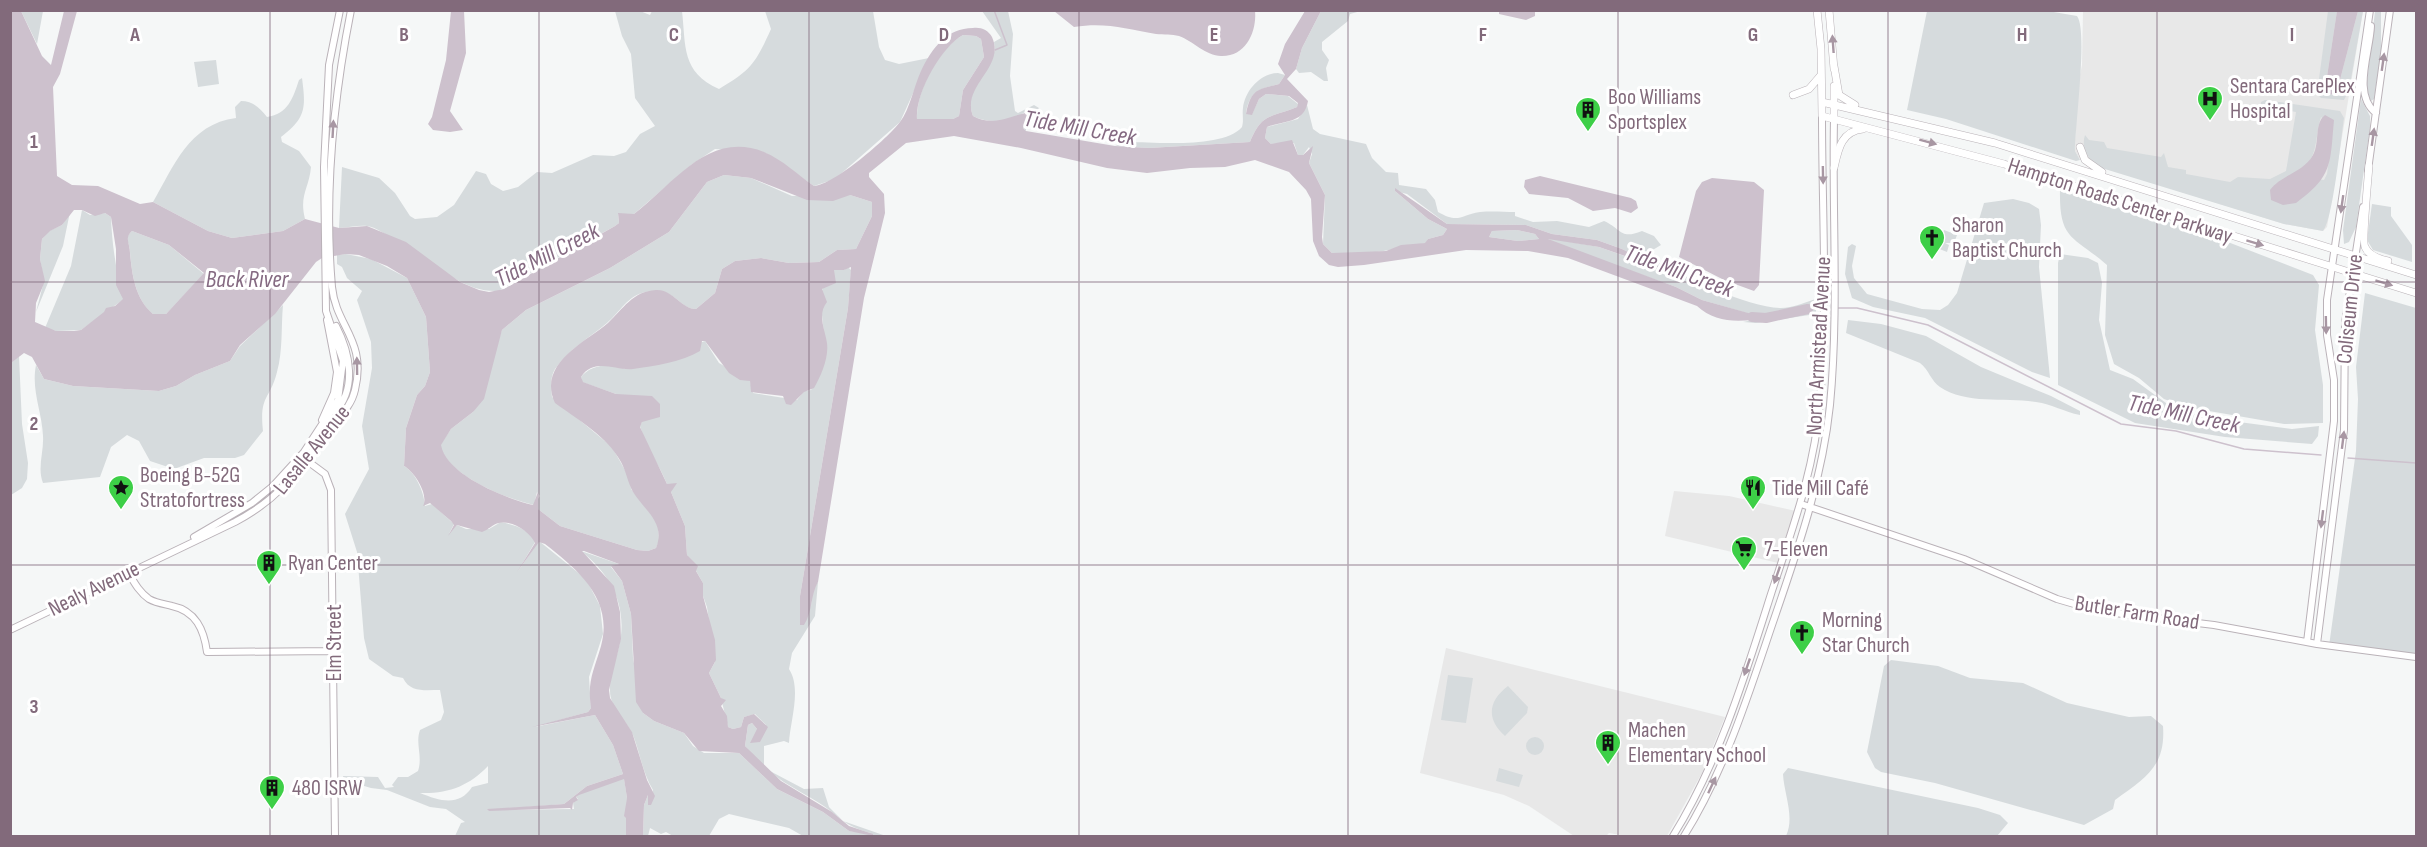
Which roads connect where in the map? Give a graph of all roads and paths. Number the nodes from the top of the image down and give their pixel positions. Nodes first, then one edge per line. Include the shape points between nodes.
1 (340, 10) edge
2 (351, 10) edge
3 (1816, 10) edge
4 (1829, 10) edge
5 (2371, 10) edge
6 (2390, 10) edge
7 (1834, 66) junction
8 (1821, 75) junction
9 (1793, 95) dead end
10 (1822, 102) junction
11 (1834, 105) junction
12 (2376, 113) junction
13 (1822, 116) junction
14 (1834, 120) junction
15 (1930, 127) junction
16 (1872, 128) junction
17 (2080, 147) dead end
18 (2368, 166) junction
19 (1834, 168) junction
20 (2186, 203) junction
21 (328, 209) junction
22 (2336, 250) junction
23 (2354, 256) junction
24 (328, 265) junction
25 (2333, 267) junction
26 (2351, 273) junction
27 (2416, 273) edge
28 (2416, 293) edge
29 (325, 298) junction
30 (318, 431) junction
31 (306, 460) junction
32 (1801, 504) junction
33 (1811, 506) junction
34 (178, 548) junction
35 (129, 572) junction
36 (10, 630) edge
37 (2307, 642) junction
38 (2317, 644) junction
39 (334, 651) junction
40 (2416, 657) edge
41 (335, 837) edge
42 (1673, 837) edge
43 (1684, 837) edge

1 - 21 main road, Lasalle Avenue via 325,114
21 -> 2 main road, Lasalle Avenue via 333,116
3 - 8 main road, North Armistead Avenue
7 -> 4 main road, North Armistead Avenue
5 - 12 main road via 2363,92
5 -> 22 main road, Coliseum Drive
12 -> 6 main road, Coliseum Drive
7 - 11 main road, North Armistead Avenue
7 - 15 main road via 1838,92 1847,102
8 - 9 main road via 1809,89
8 - 10 main road, North Armistead Avenue
10 - 11 main road, Hampton Roads Center Parkway
10 - 13 main road, North Armistead Avenue
11 - 14 main road, North Armistead Avenue
11 - 15 main road, Hampton Roads Center Parkway
18 -> 12 main road, Coliseum Drive
13 - 14 main road, Hampton Roads Center Parkway
13 -> 32 main road, North Armistead Avenue via 1820,402
14 - 16 main road, Hampton Roads Center Parkway
14 - 19 main road, North Armistead Avenue
15 - 20 main road, Hampton Roads Center Parkway via 1995,143
16 - 19 main road via 1858,129 1846,136
16 -> 25 main road, Hampton Roads Center Parkway via 2004,164
17 - 20 main road via 2085,160 2097,171 2163,191
18 - 23 main road, Coliseum Drive
18 - 27 main road via 2365,247 2376,257
19 - 33 main road, North Armistead Avenue via 1828,418
20 - 22 main road, Hampton Roads Center Parkway
21 - 24 main road, Lasalle Avenue
22 - 23 main road, Hampton Roads Center Parkway
22 - 25 main road, Coliseum Drive
23 - 26 main road, Coliseum Drive
23 - 27 main road, Hampton Roads Center Parkway
24 - 29 main road, Lasalle Avenue
31 -> 24 main road, Lasalle Avenue via 348,408 357,383 355,344 335,304
25 - 26 main road, Hampton Roads Center Parkway
25 -> 37 main road, Coliseum Drive via 2326,324 2335,391 2334,422
26 -> 28 main road, Hampton Roads Center Parkway
38 -> 26 main road, Coliseum Drive via 2344,430 2343,347
29 - 30 main road, Lasalle Avenue via 344,372 338,400
29 - 30 main road, Lasalle Avenue via 345,343 349,372 341,405
30 - 34 main road, Lasalle Avenue via 304,452 263,495
31 - 34 main road, Lasalle Avenue via 264,505
31 - 39 main road, Elm Street via 325,474 331,490
32 - 33 main road, Butler Farm Road
32 -> 42 main road, North Armistead Avenue via 1718,745
33 - 37 main road, Butler Farm Road via 1964,559 2076,605
43 -> 33 main road, North Armistead Avenue via 1728,748
34 - 35 main road, Nealy Avenue
35 - 36 main road, Nealy Avenue
35 - 39 main road via 139,590 150,599 184,609 193,616 205,637 207,652
37 - 38 main road, Butler Farm Road
38 - 40 main road, Butler Farm Road
39 - 41 main road, Elm Street

